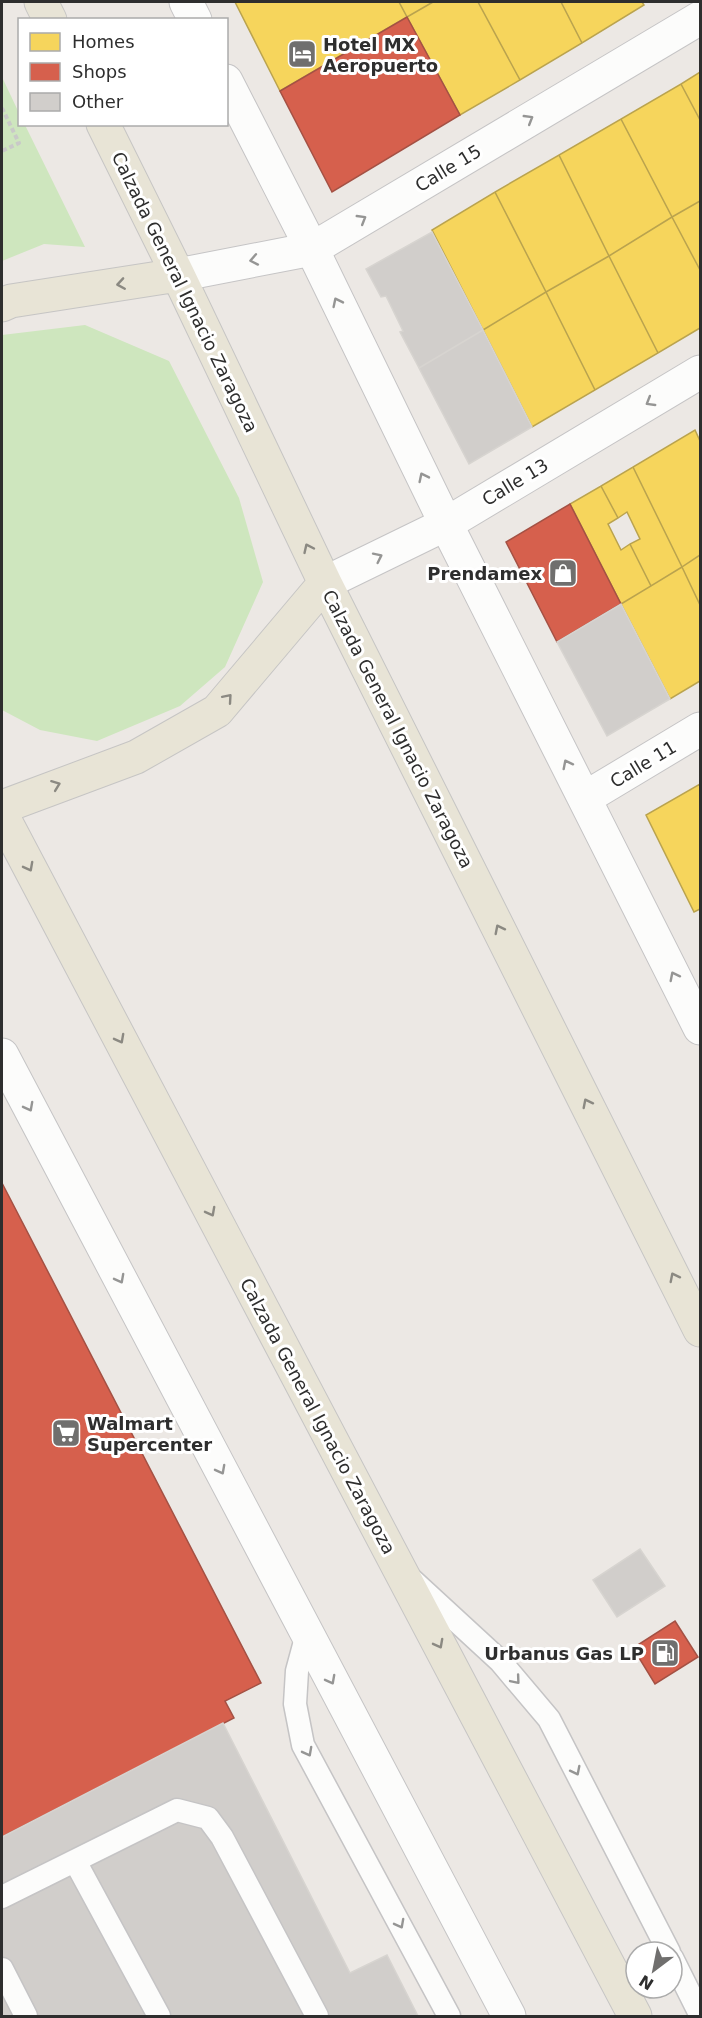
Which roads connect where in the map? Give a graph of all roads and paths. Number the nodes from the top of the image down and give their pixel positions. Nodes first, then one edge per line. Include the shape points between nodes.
1 (41, 2) edge
2 (186, 2) edge
3 (49, 18) edge
4 (194, 18) edge
5 (700, 18) edge
6 (228, 85) edge
7 (2, 108) edge
8 (104, 126) edge
9 (2, 151) edge
10 (312, 249) junction
11 (178, 275) junction
12 (2, 305) edge
13 (700, 372) edge
14 (446, 524) junction
15 (325, 583) junction
16 (700, 729) edge
17 (585, 798) junction
18 (2, 807) edge
19 (2, 815) edge
20 (700, 1028) edge
21 (2, 1055) edge
22 (700, 1330) edge
23 (398, 1567) junction
24 (307, 1634) junction
25 (75, 1861) junction
26 (2, 1898) edge
27 (663, 1940) edge
28 (2, 1969) edge
29 (684, 1982) edge
30 (700, 2014) edge
31 (26, 2016) edge
32 (159, 2016) edge
33 (317, 2016) edge
34 (449, 2016) edge
35 (509, 2016) edge
36 (635, 2016) edge

1 - 3 main road
2 - 4 main road
10 -> 5 main road, Calle 15
6 - 10 main road
7 - 9 path via 19,143
8 - 11 main road, Calzada General Ignacio Zaragoza
10 -> 11 main road, Calle 15
14 -> 10 main road
11 -> 12 main road
15 -> 11 main road, Calzada General Ignacio Zaragoza
13 -> 14 main road, Calle 13
15 -> 14 main road, Calle 13
17 -> 14 main road
18 -> 15 main road via 136,757 217,711
22 -> 15 main road, Calzada General Ignacio Zaragoza
16 - 17 main road, Calle 11
20 -> 17 main road
19 -> 23 main road, Calzada General Ignacio Zaragoza
21 -> 24 main road
23 -> 27 lane via 485,1646 549,1719
23 -> 36 main road, Calzada General Ignacio Zaragoza
24 -> 34 lane via 297,1671 295,1704 303,1744
24 -> 35 main road
25 - 26 lane
25 - 32 lane
25 - 33 lane via 177,1810 208,1818 222,1837
28 - 31 lane
29 - 30 lane

